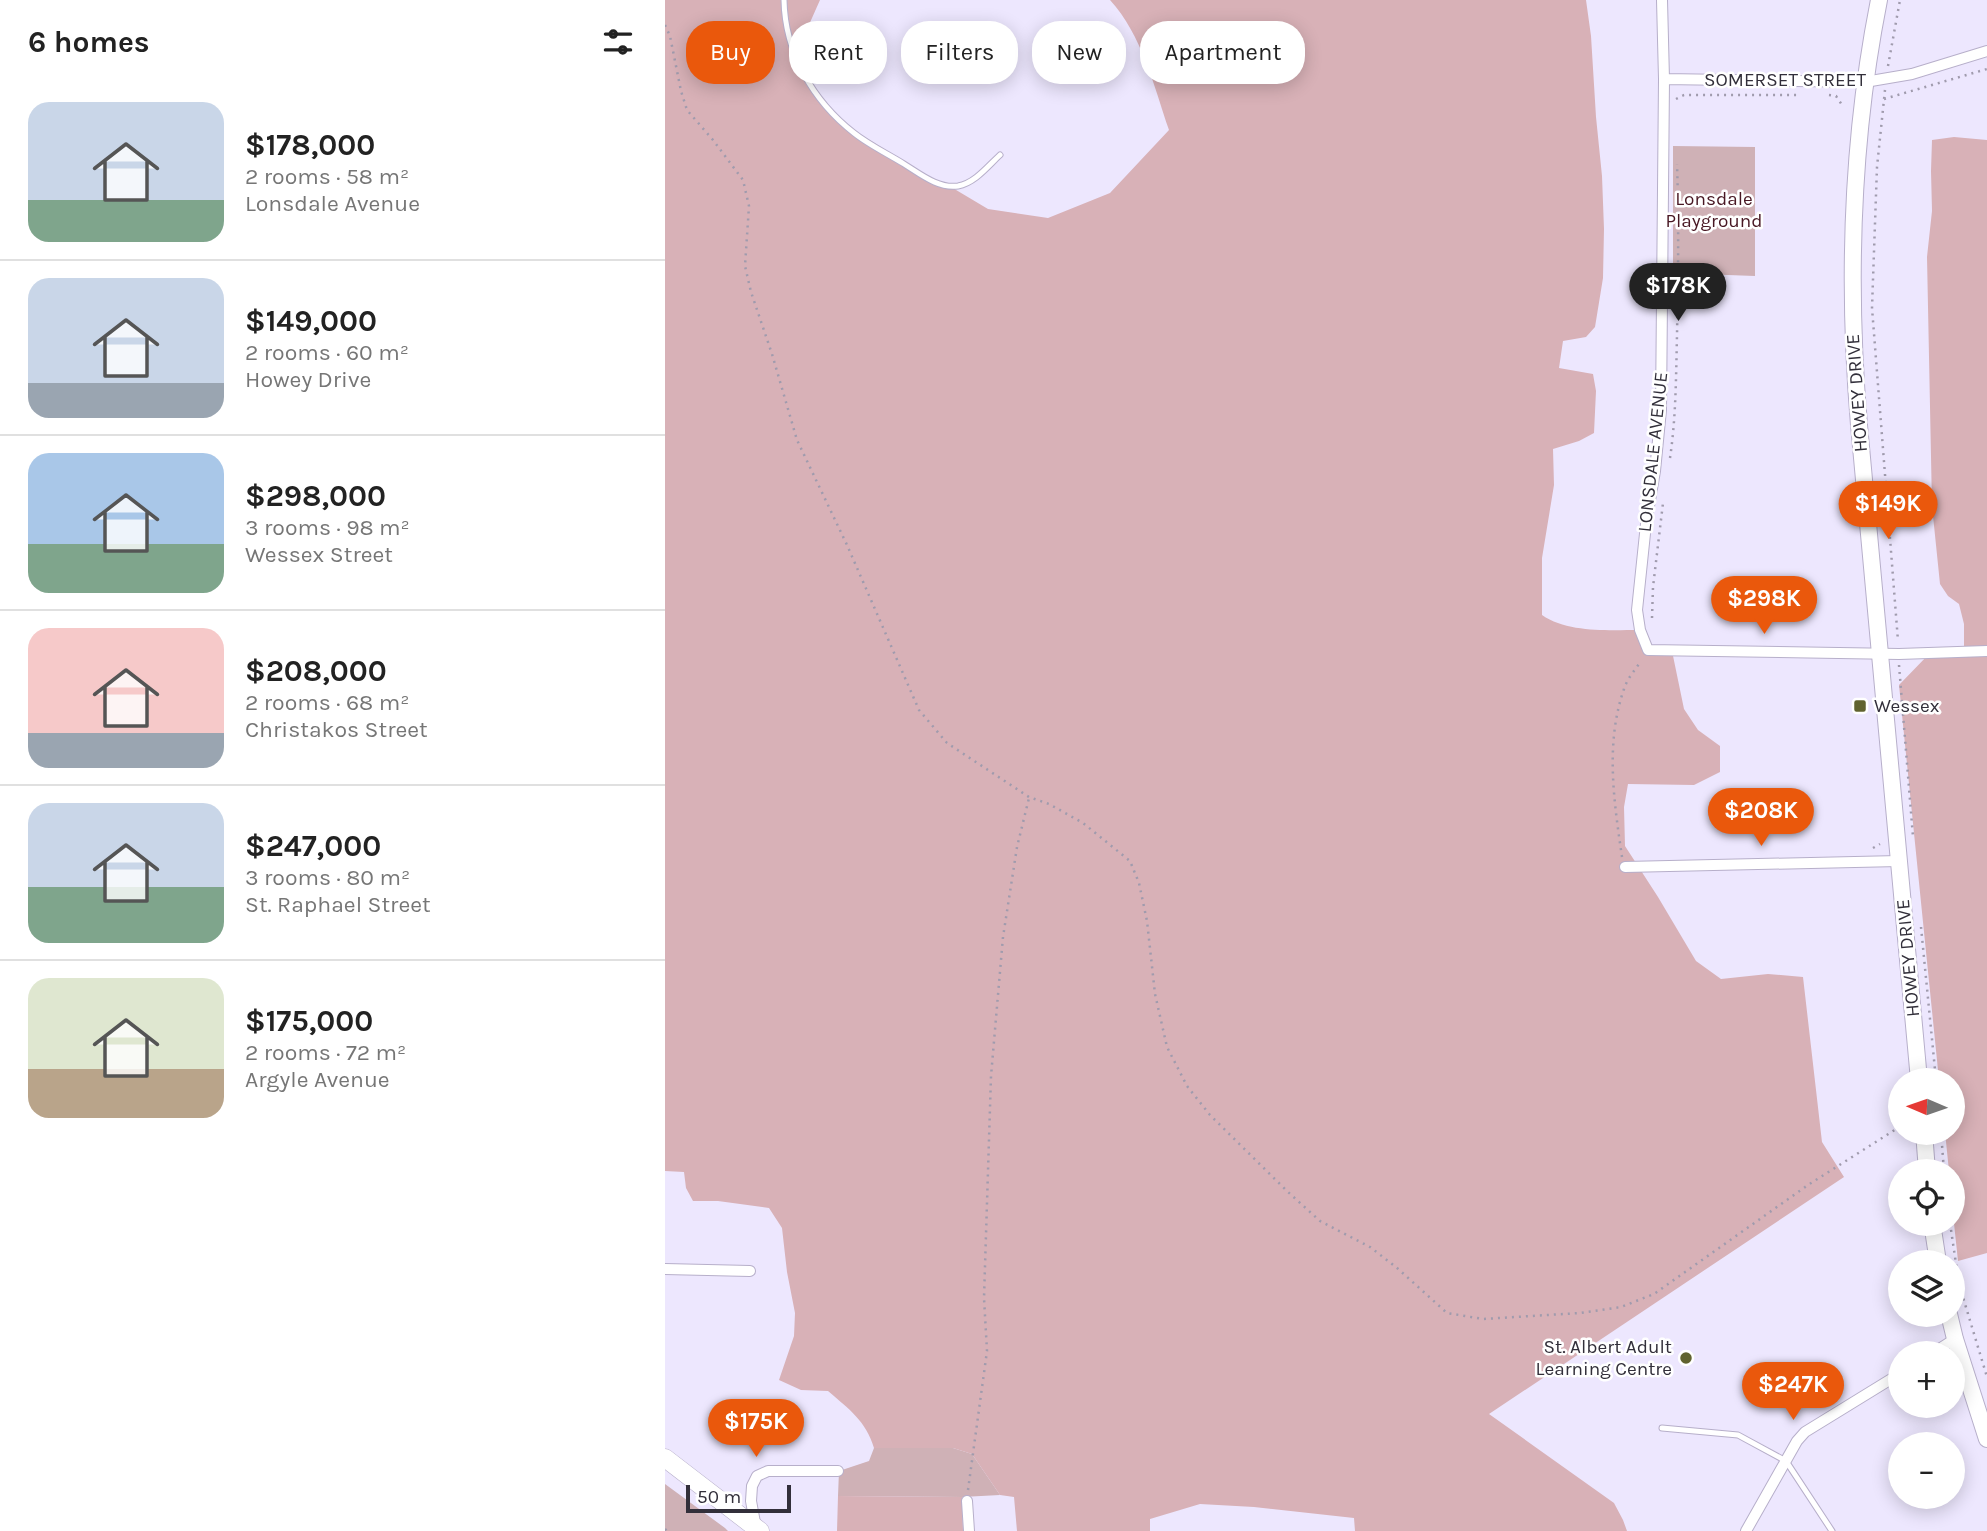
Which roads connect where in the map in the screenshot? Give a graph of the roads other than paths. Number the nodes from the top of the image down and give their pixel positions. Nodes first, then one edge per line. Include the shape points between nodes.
1 (784, 0) edge
2 (1662, 0) edge
3 (1879, 0) edge
4 (1987, 51) edge
5 (1664, 79) junction
6 (1865, 82) junction
7 (1000, 155) dead end
8 (1987, 652) edge
9 (1880, 653) junction
10 (1899, 860) junction
11 (1625, 867) road end
12 (1918, 1068) edge
13 (665, 1269) edge
14 (750, 1271) dead end
15 (1952, 1327) edge
16 (1955, 1339) junction
17 (1952, 1341) edge
18 (1888, 1381) edge
19 (1662, 1428) dead end
20 (1987, 1439) edge
21 (665, 1458) edge
22 (1786, 1461) junction
23 (838, 1471) dead end
24 (967, 1501) road end
25 (758, 1530) edge
26 (969, 1531) edge
27 (1746, 1531) edge
28 (1832, 1531) edge

1 - 7 lane via 788,32 803,76 855,134 931,181 947,186 967,183
2 - 5 street, LONSDALE AVENUE
3 - 6 main road, HOWEY DRIVE
4 - 6 street, SOMERSET STREET via 1912,74
5 - 6 street, SOMERSET STREET
5 - 9 street, LONSDALE AVENUE via 1661,410 1637,610 1640,630 1648,650
6 - 9 main road, HOWEY DRIVE via 1852,300
8 - 9 street
9 - 10 main road, HOWEY DRIVE
10 - 11 street
10 - 12 main road, HOWEY DRIVE
13 - 14 street
15 - 16 main road
16 - 17 street
16 - 20 main road
18 - 22 street via 1805,1432
19 - 22 lane via 1738,1435
21 - 25 main road
22 - 27 street
22 - 28 lane
23 - 25 street via 768,1471 757,1476 751,1501
24 - 26 street

